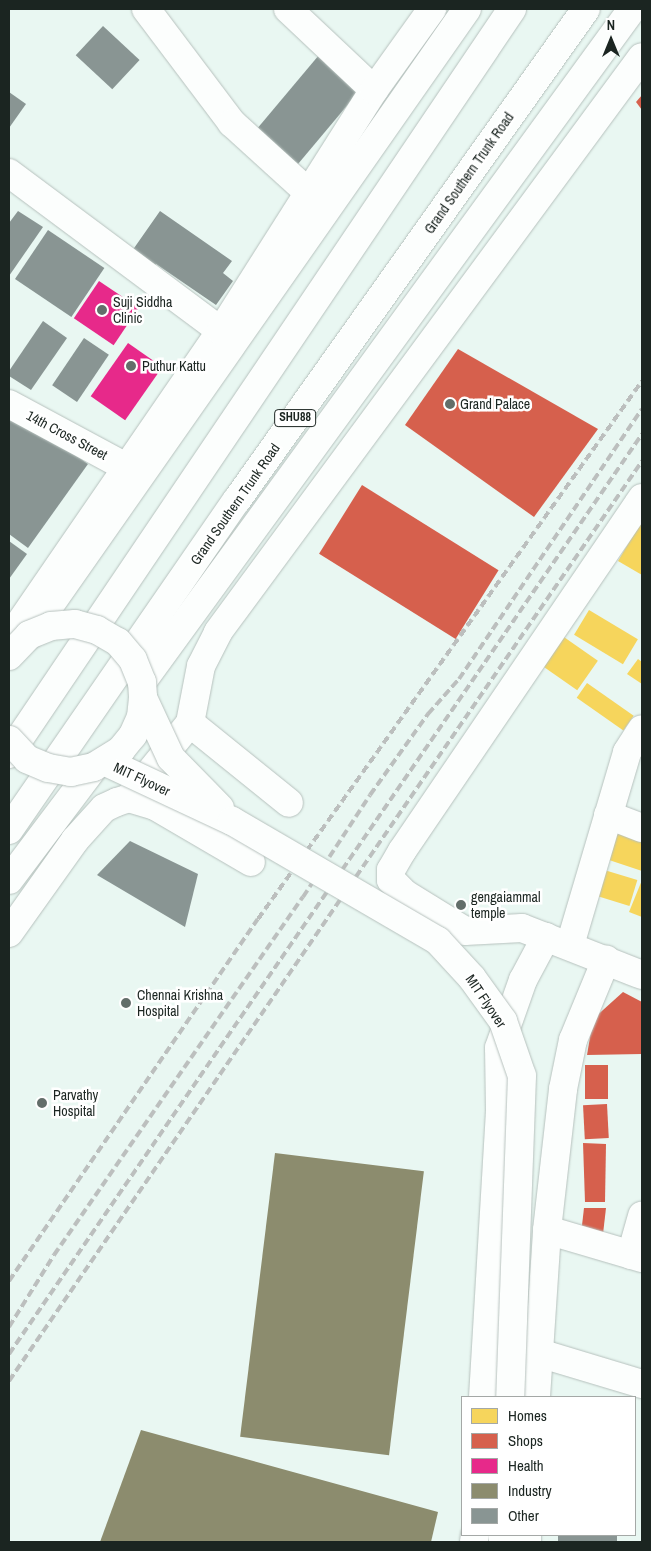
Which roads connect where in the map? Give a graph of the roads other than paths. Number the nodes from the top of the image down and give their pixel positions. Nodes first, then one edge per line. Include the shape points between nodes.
1 (146, 9) edge
2 (288, 9) edge
3 (432, 9) edge
4 (467, 9) edge
5 (512, 9) edge
6 (586, 9) edge
7 (632, 9) edge
8 (642, 56) edge
9 (374, 90) junction
10 (9, 172) edge
11 (309, 193) junction
12 (221, 331) junction
13 (9, 404) edge
14 (126, 467) junction
15 (642, 498) edge
16 (19, 637) edge
17 (9, 656) edge
18 (143, 690) junction
19 (190, 722) junction
20 (9, 740) edge
21 (639, 740) edge
22 (9, 754) edge
23 (100, 765) junction
24 (129, 798) junction
25 (289, 803) dead end
26 (608, 815) junction
27 (232, 821) junction
28 (642, 828) edge
29 (9, 830) edge
30 (250, 862) dead end
31 (9, 880) edge
32 (9, 933) edge
33 (546, 937) junction
34 (606, 960) junction
35 (642, 975) edge
36 (642, 1216) edge
37 (547, 1230) junction
38 (637, 1256) edge
39 (539, 1353) junction
40 (642, 1384) edge
41 (483, 1396) edge
42 (510, 1396) edge
43 (536, 1396) edge

1 - 11 street via 232,123
2 - 9 street
3 - 9 street
4 - 16 street
5 - 22 street
6 - 29 street, Grand Southern Trunk Road / SHU88 via 237,500
7 - 18 street
8 - 19 street via 218,632 201,666
9 - 11 street
10 - 12 street
11 - 12 street
12 - 14 street
13 - 14 street, 14th Cross Street
14 - 16 street
15 - 33 street via 391,870 391,880 405,894 465,931
16 - 17 street, bridge
16 - 18 street, MIT Flyover, bridge via 51,626 74,624 98,630 118,642 133,660
18 - 23 street, bridge via 141,717 133,735 121,750
18 - 27 street, MIT Flyover, bridge via 171,758
19 - 24 street
19 - 25 street
20 - 23 street, bridge via 27,759 48,768 71,772
21 - 26 street
23 - 27 street, MIT Flyover, bridge
23 - 31 street
24 - 30 street via 155,806
24 - 32 street via 104,808 90,822
26 - 28 street
26 - 33 street
27 - 42 street, MIT Flyover, bridge via 438,941 472,978 503,1021 522,1076
33 - 34 street
33 - 41 street via 523,980 499,1048 500,1110
34 - 35 street
34 - 37 street via 573,1040 563,1089
36 - 38 street
37 - 38 street
37 - 39 street
39 - 40 street
39 - 43 street

